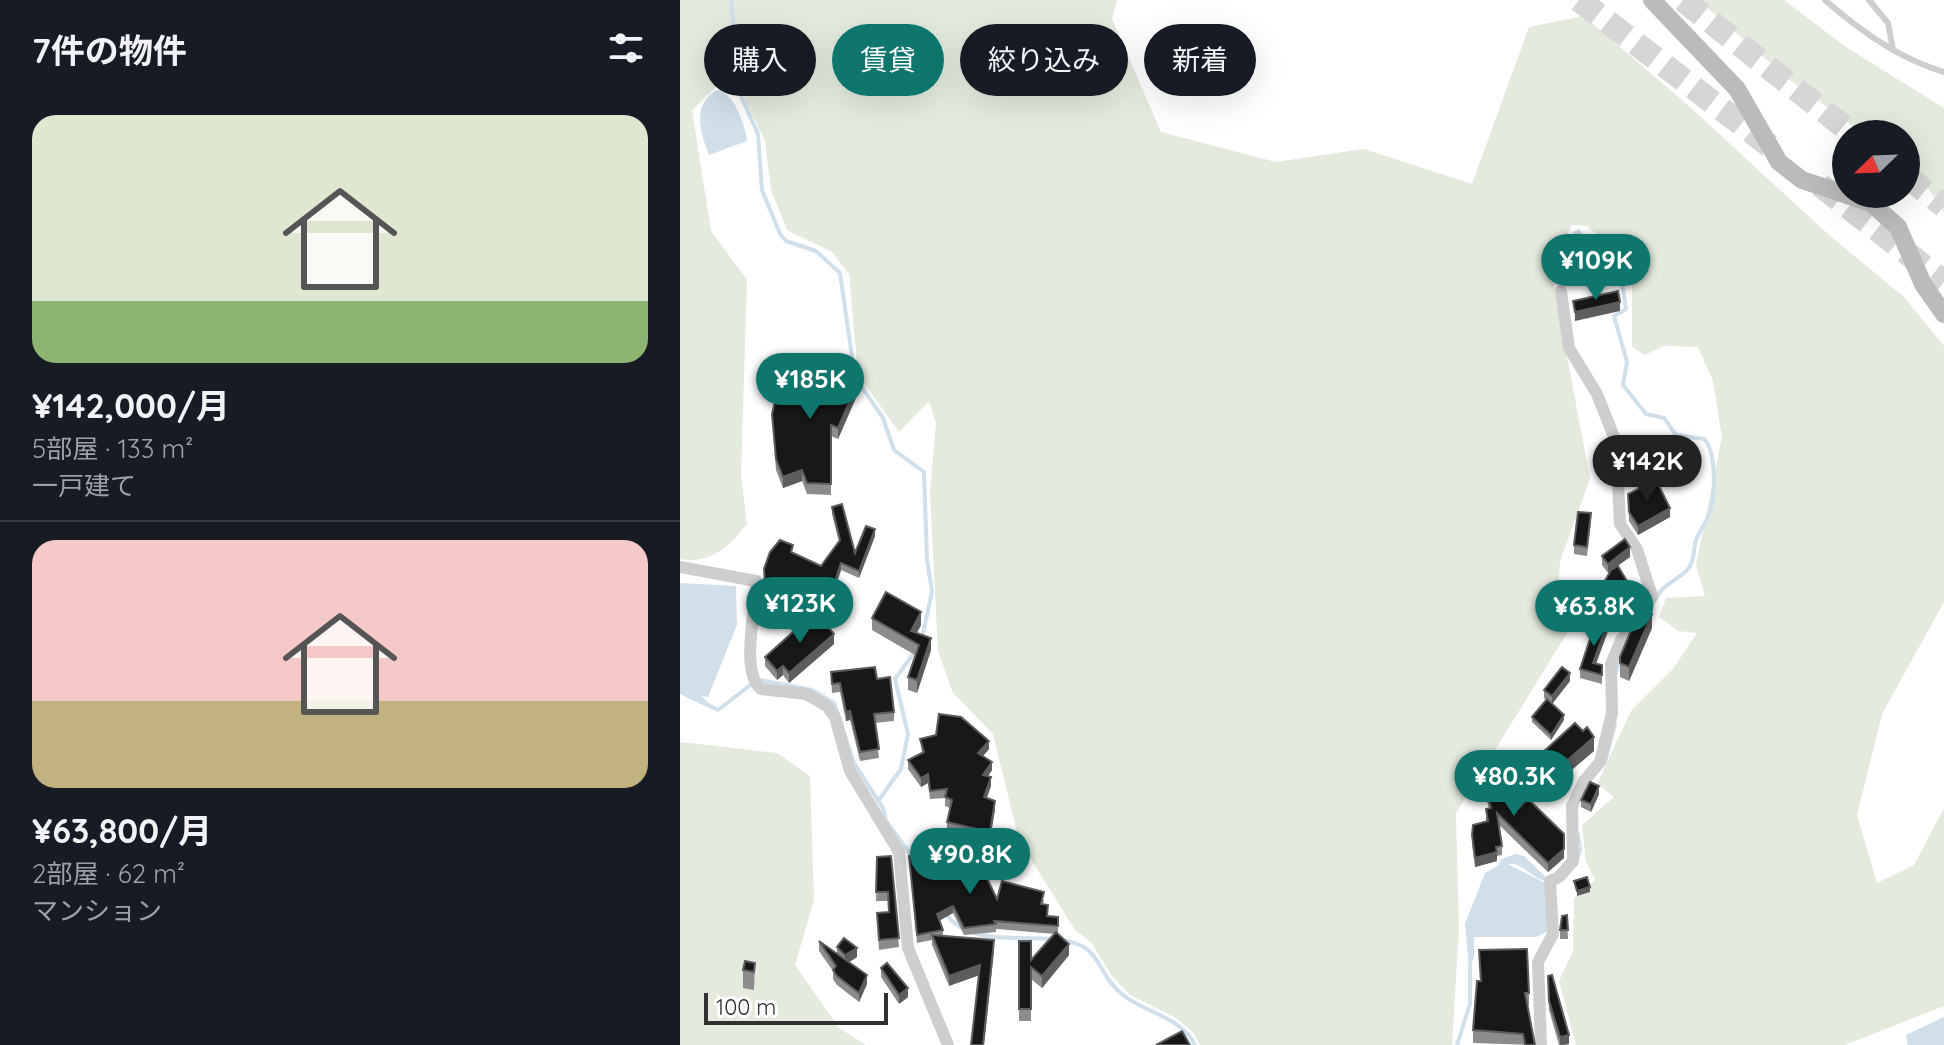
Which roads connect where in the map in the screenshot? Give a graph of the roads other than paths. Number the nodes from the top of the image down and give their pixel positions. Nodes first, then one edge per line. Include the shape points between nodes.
1 (1652, 0) edge
2 (1825, 0) edge
3 (1869, 0) edge
4 (1893, 50) junction
5 (1944, 72) edge
6 (1561, 291) dead end
7 (1944, 314) edge
8 (680, 567) edge
9 (948, 1045) edge
10 (1541, 1045) edge

1 - 7 street via 1737,89 1779,162 1802,180 1871,203 1898,227 1923,284
2 - 4 lane
3 - 4 lane via 1888,23
4 - 5 lane
6 - 10 street via 1569,348 1597,394 1616,442 1620,524 1637,549 1652,596 1611,664 1612,713 1600,762 1572,806 1573,861 1550,881 1553,934 1538,962
8 - 9 street via 756,581 749,666 755,683 806,694 835,717 850,771 899,852 908,948

